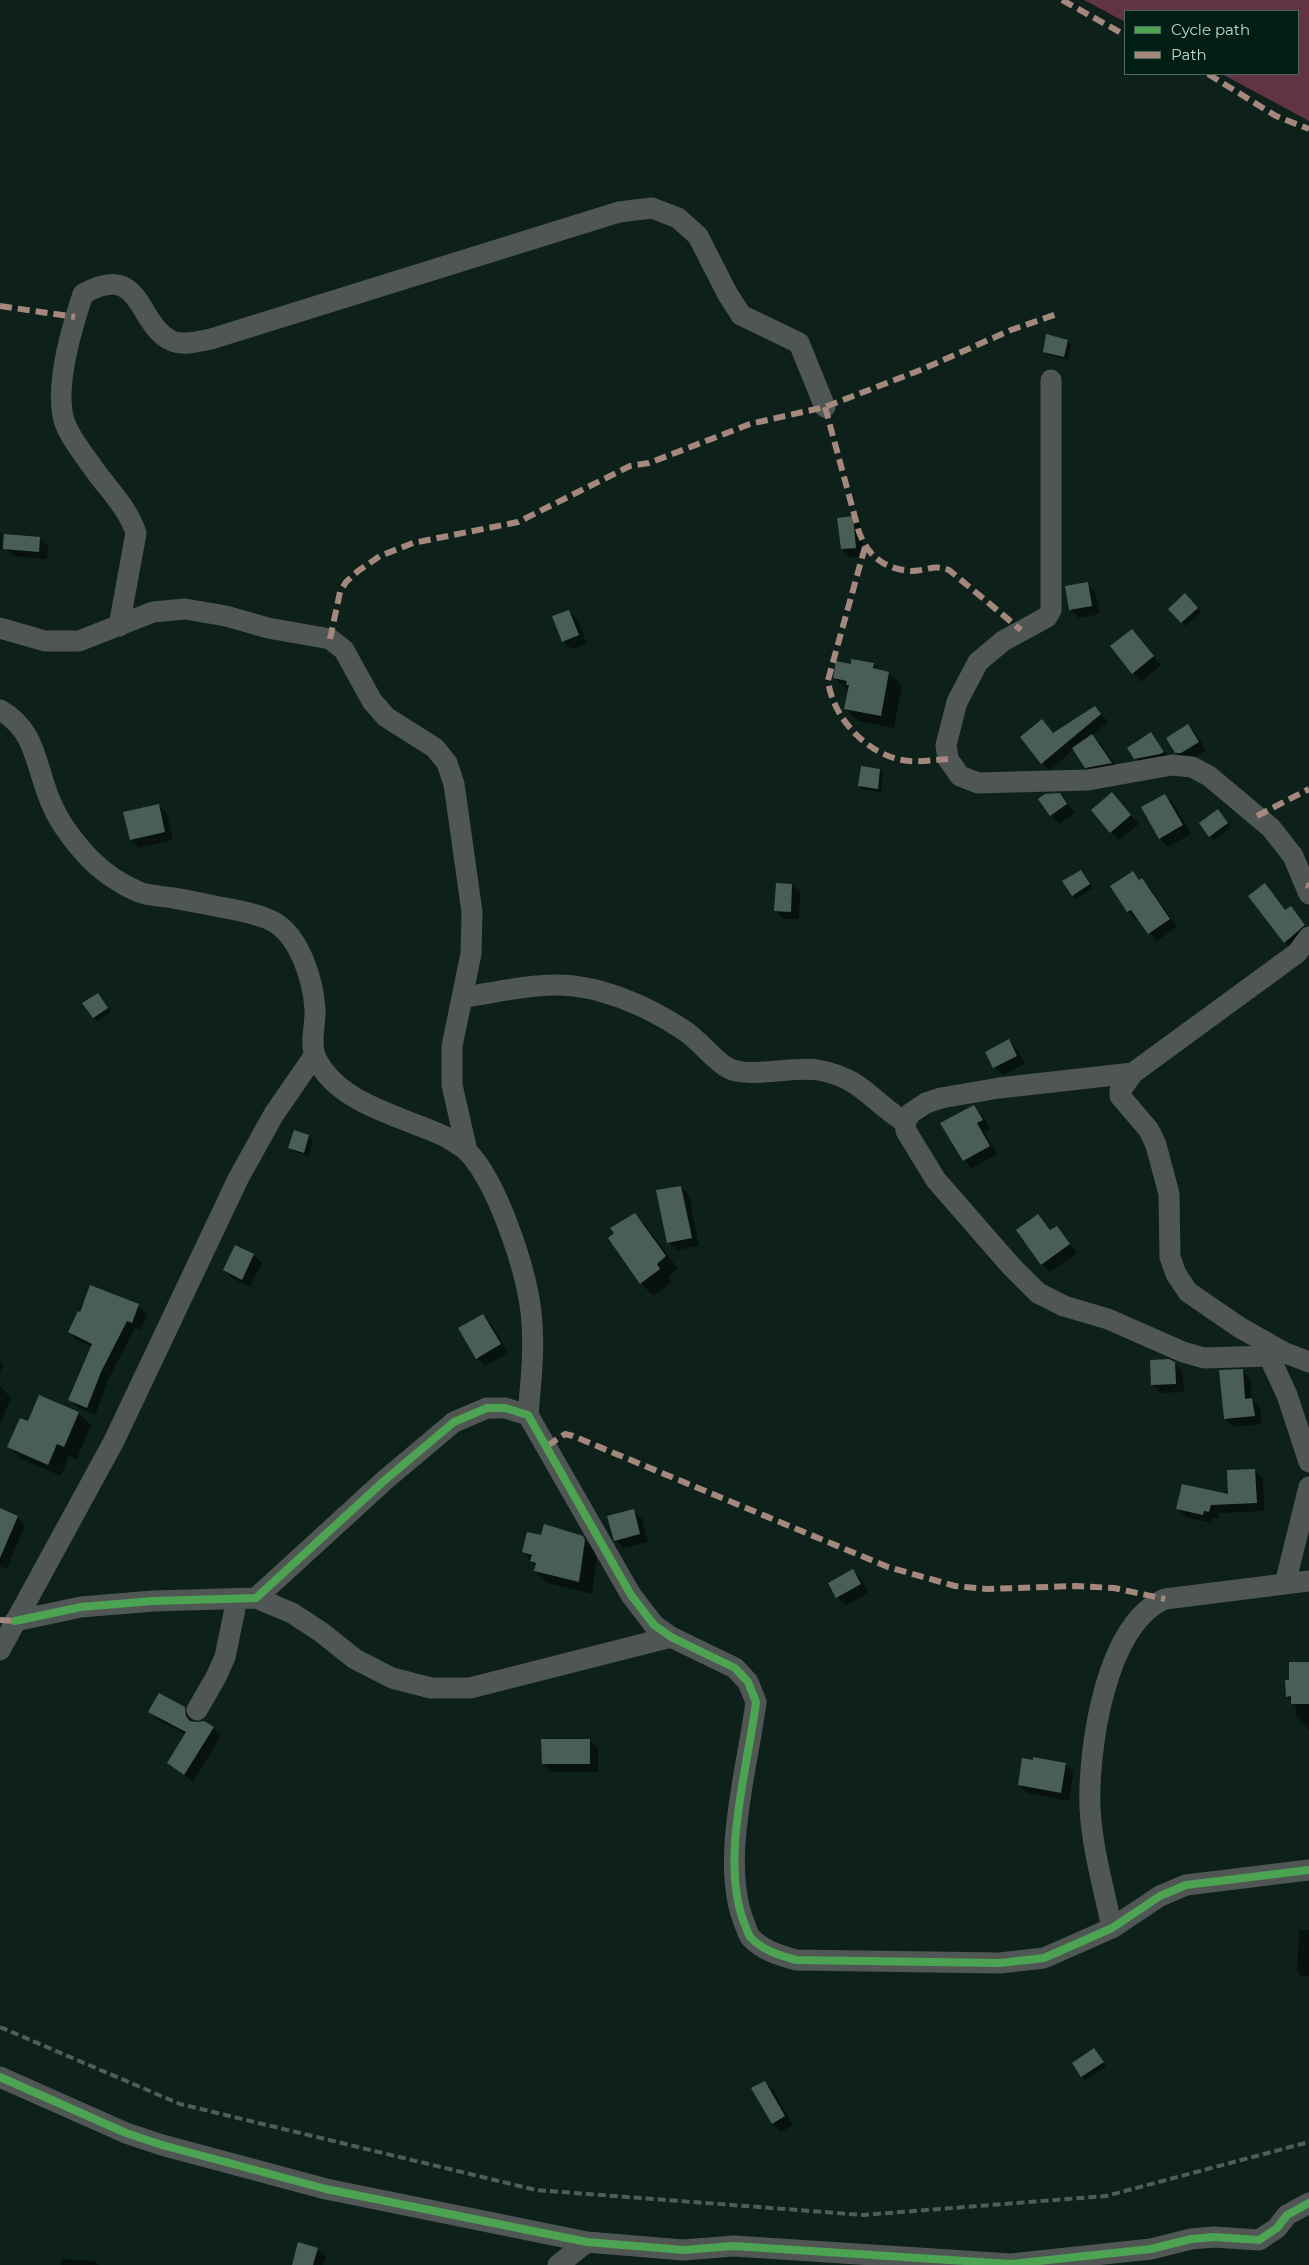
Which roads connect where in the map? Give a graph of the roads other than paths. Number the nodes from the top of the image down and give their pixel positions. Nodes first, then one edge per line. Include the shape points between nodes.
1 (1051, 380) dead end
2 (825, 407) dead end
3 (119, 626) junction
4 (0, 628) edge
5 (0, 710) edge
6 (1309, 894) edge
7 (1309, 937) edge
8 (464, 997) junction
9 (314, 1056) junction
10 (1133, 1073) junction
11 (905, 1122) junction
12 (467, 1151) junction
13 (1276, 1354) junction
14 (1309, 1362) edge
15 (528, 1415) junction
16 (1309, 1462) edge
17 (1309, 1487) edge
18 (1309, 1581) edge
19 (1285, 1584) junction
20 (247, 1598) junction
21 (15, 1621) junction
22 (671, 1637) junction
23 (0, 1650) edge
24 (197, 1710) dead end
25 (1309, 1870) edge
26 (1112, 1928) junction
27 (0, 2077) edge
28 (1309, 2203) edge
29 (587, 2242) junction
30 (558, 2265) edge

1 - 6 street via 1051,610 1047,617 1003,641 978,662 957,702 948,736 948,759 960,776 978,782 1088,780 1172,765 1192,767 1209,776 1271,828 1293,856
2 - 3 street via 799,343 741,315 698,236 678,218 652,208 619,212 211,340 173,341 161,332 136,298 121,285 99,285 83,294 75,317 60,403 66,427 132,520 136,533
3 - 4 street via 79,641 45,641
3 - 8 street via 153,612 185,609 330,639 344,650 372,701 386,717 435,748 450,770 460,817 472,912 471,954
5 - 9 street via 14,718 25,731 53,808 91,860 110,876 140,892 273,921 289,934 311,985 315,1009
7 - 10 street via 1283,964
8 - 11 street via 555,985 606,994 670,1021 693,1036 728,1068 742,1072 817,1070 840,1076 856,1083
8 - 12 street via 452,1046 452,1085
9 - 12 street via 334,1081 364,1103 445,1137
9 - 21 street via 274,1114 238,1179 114,1441
10 - 11 street via 941,1098 911,1113
10 - 13 street via 1122,1087 1120,1096 1149,1130 1156,1145 1169,1194 1170,1257 1176,1274 1188,1292
11 - 13 street via 913,1146 936,1180 1038,1293 1064,1306 1108,1319 1204,1358
12 - 15 street via 487,1177 515,1245 529,1302 533,1365
13 - 14 street
13 - 16 street
15 - 20 street via 505,1408 487,1408 454,1422
15 - 22 street via 631,1595 654,1625
17 - 19 street
18 - 19 street
19 - 26 street via 1165,1599 1152,1604 1136,1620 1123,1641 1108,1676 1093,1750 1090,1809
20 - 21 street via 81,1607
20 - 22 street via 292,1614 355,1658 392,1678 431,1688 470,1688
20 - 24 street via 225,1657
21 - 23 street
22 - 26 street via 735,1668 748,1682 756,1702 735,1834 735,1863 741,1916 750,1937 766,1950 796,1960 1000,1963 1044,1958
25 - 26 street via 1186,1885 1160,1896
27 - 29 street via 126,2133 162,2145 326,2189
28 - 29 street via 1292,2212 1259,2240 1199,2238 1151,2249 1011,2264 734,2246 683,2250
29 - 30 street

